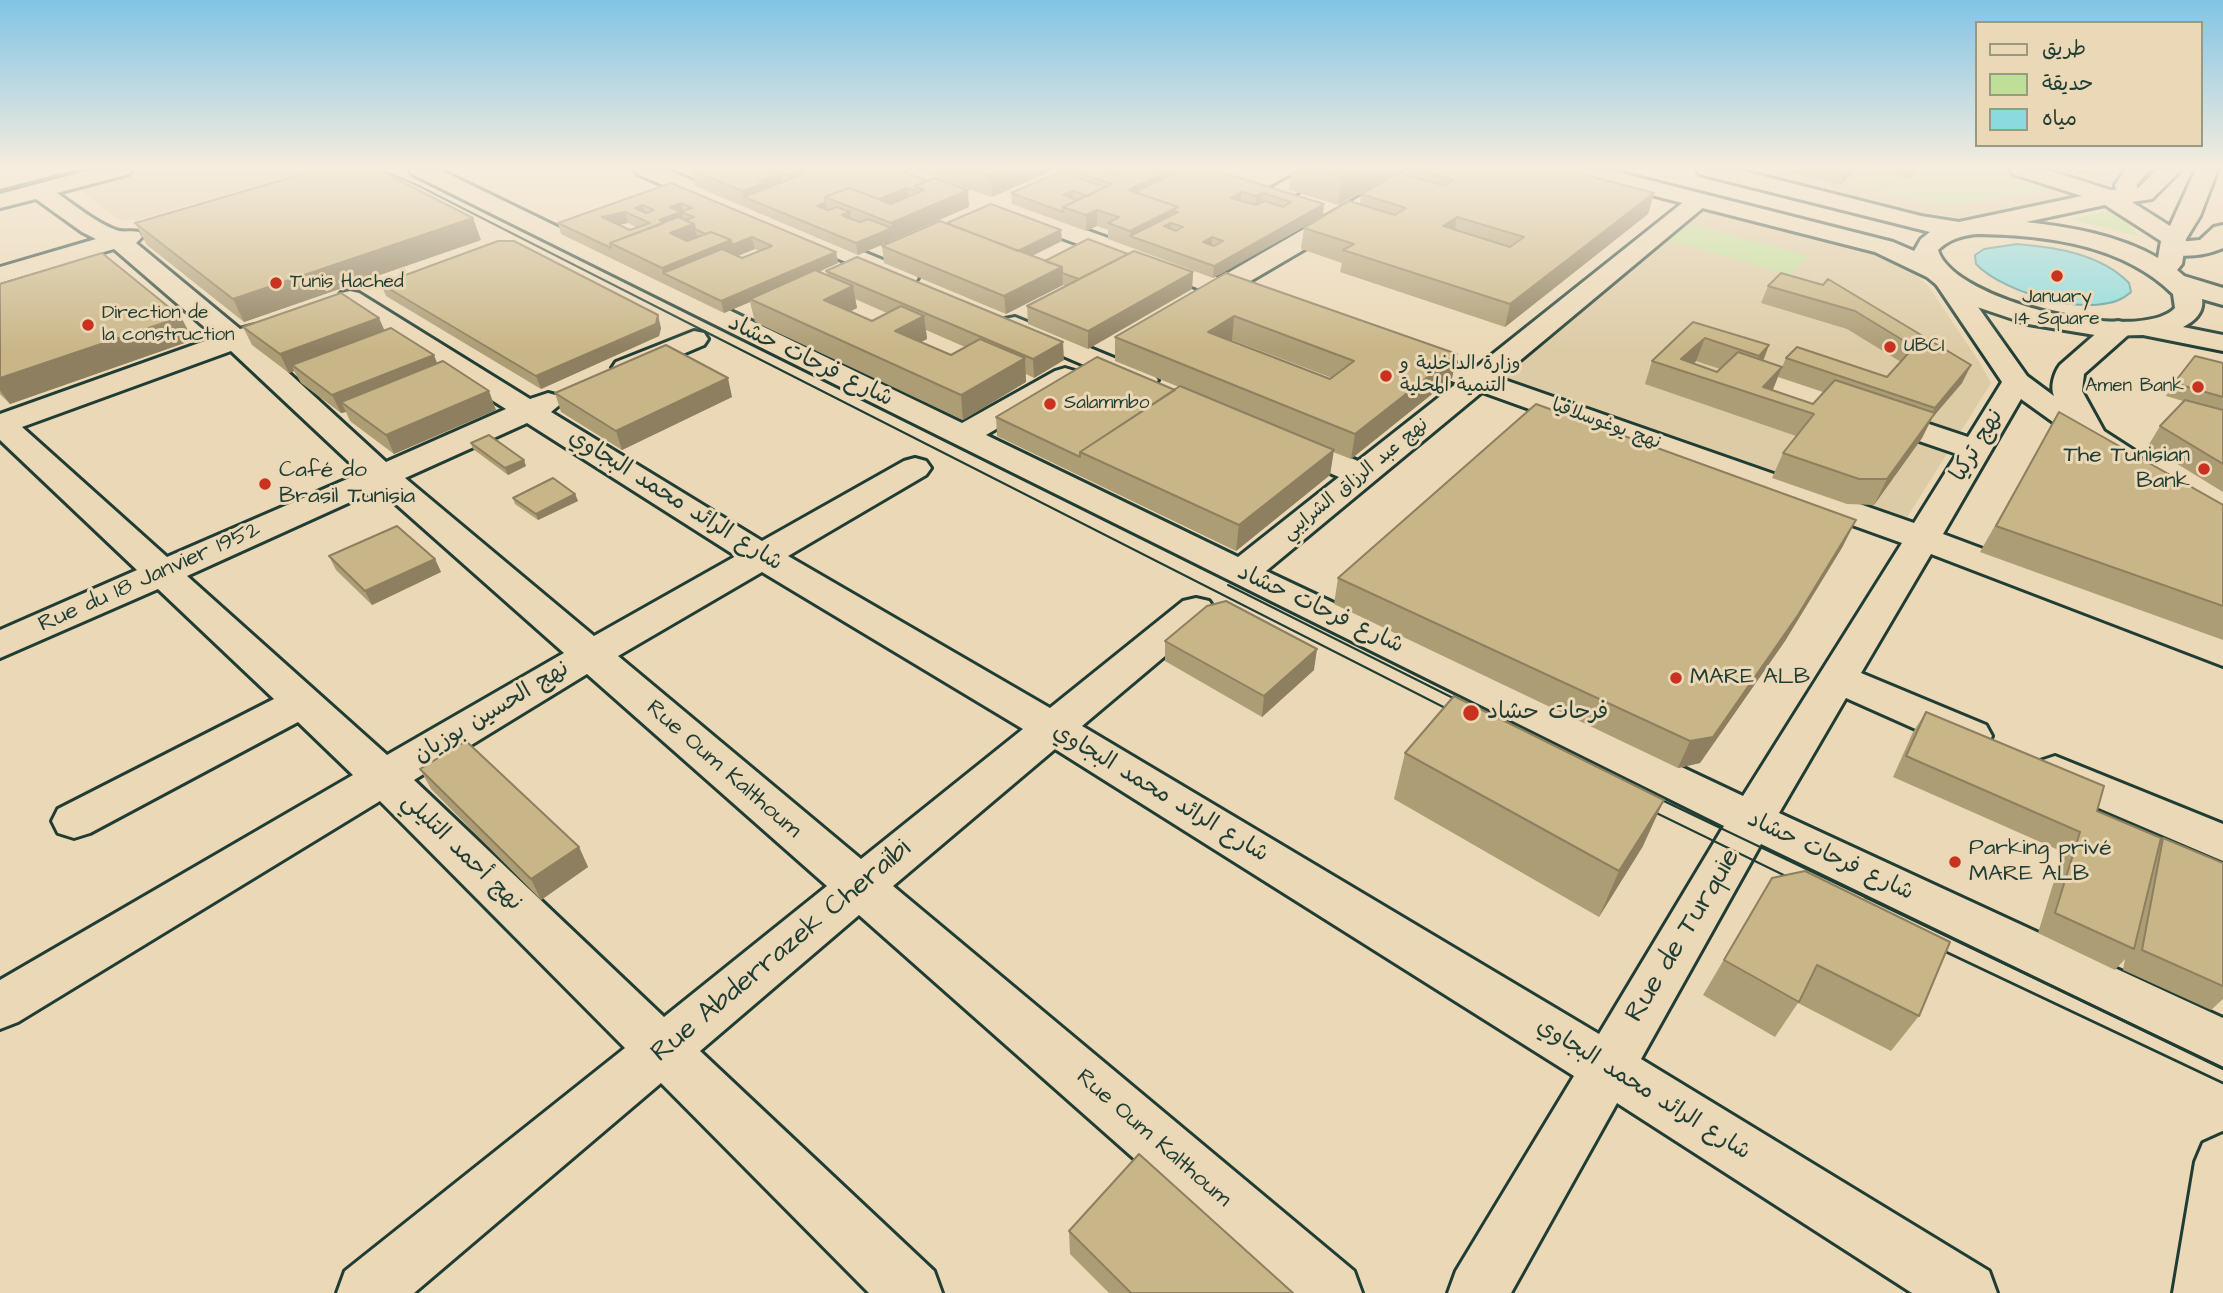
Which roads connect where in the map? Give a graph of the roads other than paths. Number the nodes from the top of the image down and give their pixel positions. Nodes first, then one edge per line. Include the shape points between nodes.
1 (110, 229) edge
2 (562, 229) edge
3 (775, 229) edge
4 (933, 229) edge
5 (1061, 229) edge
6 (1321, 229) edge
7 (1664, 229) edge
8 (1813, 229) edge
9 (1959, 229) edge
10 (2027, 229) edge
11 (2146, 229) edge
12 (2183, 229) edge
13 (2223, 233) edge
14 (118, 234) junction
15 (0, 253) edge
16 (2172, 260) junction
17 (851, 266) junction
18 (0, 275) edge
19 (1942, 276) junction
20 (925, 287) edge
21 (1222, 287) junction
22 (2223, 297) edge
23 (350, 299) edge
24 (1187, 307) edge
25 (1286, 311) edge
26 (986, 313) edge
27 (2133, 328) junction
28 (255, 333) junction
29 (694, 338) dead end
30 (2223, 343) edge
31 (1376, 344) edge
32 (1107, 353) junction
33 (606, 377) edge
34 (1760, 377) edge
35 (1478, 381) junction
36 (2017, 382) junction
37 (1172, 393) edge
38 (550, 401) junction
39 (0, 424) edge
40 (1261, 431) edge
41 (967, 433) junction
42 (2091, 437) junction
43 (1976, 450) junction
44 (915, 468) dead end
45 (2146, 472) edge
46 (1363, 475) junction
47 (383, 476) junction
48 (1931, 524) junction
49 (761, 556) junction
50 (160, 573) junction
51 (1241, 573) junction
52 (1196, 610) dead end
53 (0, 645) edge
54 (2223, 653) edge
55 (590, 656) junction
56 (1838, 679) junction
57 (301, 703) junction
58 (1053, 728) junction
59 (384, 778) junction
60 (1752, 820) junction
61 (74, 821) dead end
62 (2223, 843) edge
63 (859, 888) junction
64 (0, 1006) edge
65 (2223, 1043) edge
66 (663, 1050) junction
67 (1606, 1067) junction
68 (2223, 1162) edge
69 (367, 1293) edge
70 (912, 1293) edge
71 (1332, 1293) edge
72 (1478, 1293) edge
73 (1968, 1293) edge
74 (2203, 1293) edge

1 - 14 street, Rue Oum Kalthoum
2 - 41 street, شارع فرحات حشاد
3 - 17 street
4 - 17 street
5 - 21 street
6 - 21 street
7 - 35 street, نهج عبد الرزاق الشرايبي
8 - 19 street via 1884,247
9 - 19 street via 1931,241 1926,248 1930,265
10 - 16 street
11 - 16 street
12 - 16 street
13 - 16 street via 2214,243
14 - 15 street
14 - 18 street
14 - 28 street, Rue Oum Kalthoum
16 - 22 street
16 - 27 street via 2189,302 2187,311 2166,324
17 - 20 street
19 - 27 street via 1985,301 2023,314 2064,323
19 - 36 street
21 - 24 street
21 - 25 street
23 - 38 street, شارع الرائد محمد البجاوي
26 - 32 street
27 - 30 street
27 - 42 street via 2070,371 2067,391
28 - 39 street
28 - 47 street, Rue Oum Kalthoum
29 - 33 street
31 - 35 street, نهج يوغوسلافيا
32 - 37 street
32 - 41 street
34 - 43 street
35 - 46 street, نهج عبد الرزاق الشرايبي
35 - 48 street, نهج يوغوسلافيا
36 - 42 street
36 - 43 street, نهج تركيا
38 - 47 street, Rue du 18 Janvier 1952
38 - 49 street, شارع الرائد محمد البجاوي
39 - 50 street, نهج أحمد التليلي
40 - 46 street
41 - 51 street, شارع فرحات حشاد
42 - 45 street
43 - 48 street, نهج تركيا
44 - 49 street, نهج الحسين بوزيان
46 - 51 street, نهج عبد الرزاق الشرايبي
47 - 50 street, Rue du 18 Janvier 1952
47 - 55 street, Rue Oum Kalthoum
48 - 54 street, نهج يوغوسلافيا
48 - 56 street, Rue de Turquie
49 - 55 street, نهج الحسين بوزيان
49 - 58 street, شارع الرائد محمد البجاوي
50 - 53 street, Rue du 18 Janvier 1952
50 - 57 street, نهج أحمد التليلي
51 - 60 street, شارع فرحات حشاد
52 - 58 street, Rue Abderrazek Cheraïbi
55 - 59 street, نهج الحسين بوزيان
55 - 63 street, Rue Oum Kalthoum
56 - 60 street, Rue de Turquie
56 - 62 street
57 - 59 street, نهج أحمد التليلي
57 - 61 street
58 - 63 street, Rue Abderrazek Cheraïbi
58 - 67 street, شارع الرائد محمد البجاوي
59 - 64 street, نهج الحسين بوزيان
59 - 66 street, نهج أحمد التليلي
60 - 65 street, شارع فرحات حشاد
60 - 67 street, Rue de Turquie
63 - 66 street, Rue Abderrazek Cheraïbi
63 - 71 street, Rue Oum Kalthoum
66 - 69 street, Rue Abderrazek Cheraïbi
66 - 70 street, نهج أحمد التليلي
67 - 72 street, Rue de Turquie
67 - 73 street, شارع الرائد محمد البجاوي
68 - 74 street

